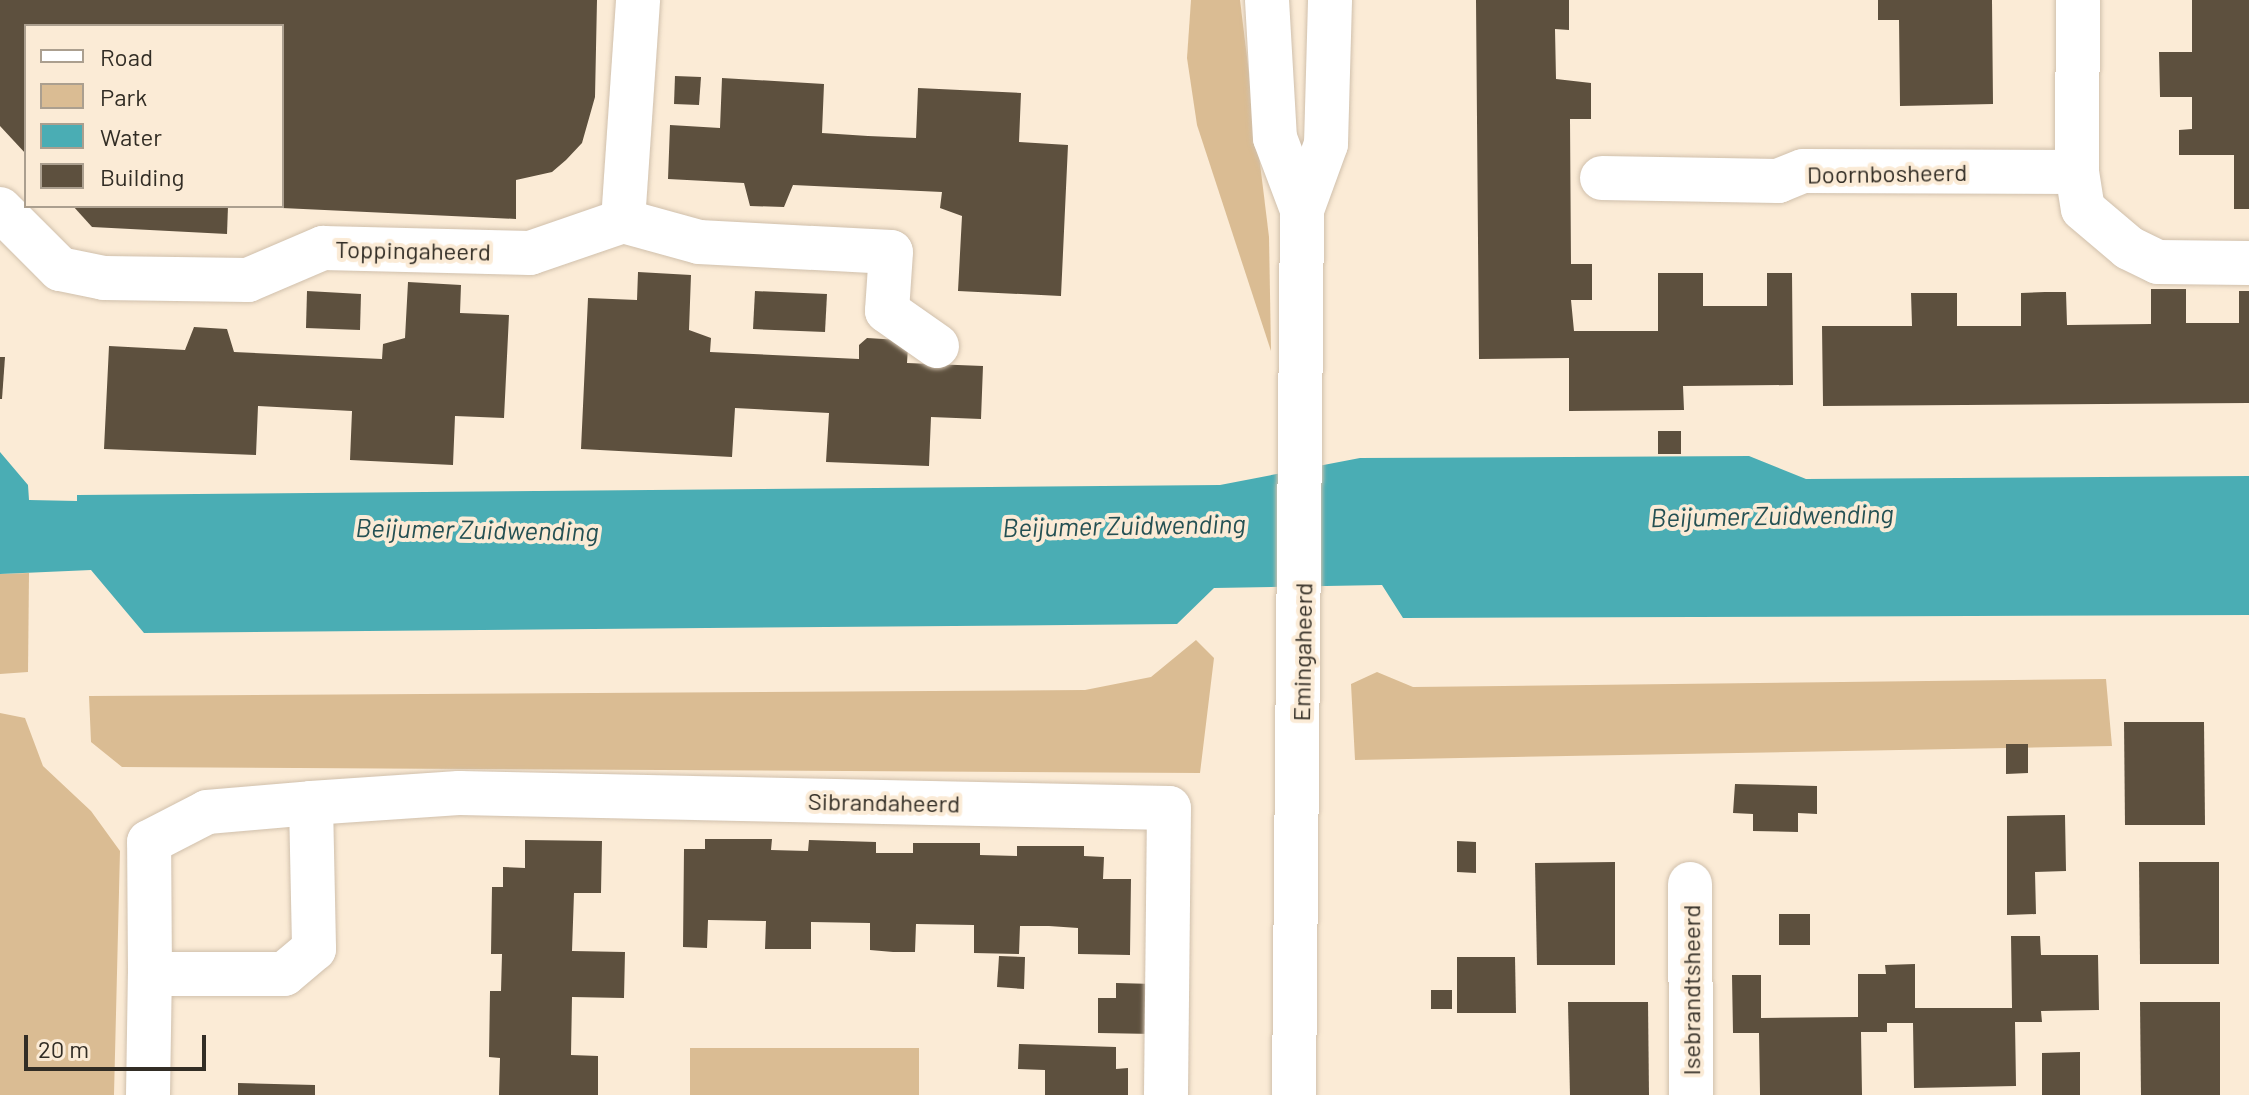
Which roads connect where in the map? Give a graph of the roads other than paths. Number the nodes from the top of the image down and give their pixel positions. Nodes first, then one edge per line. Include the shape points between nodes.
1 (638, 0) edge
2 (1267, 0) edge
3 (1330, 0) edge
4 (2078, 0) edge
5 (2077, 172) junction
6 (1602, 178) dead end
7 (0, 209) edge
8 (1302, 210) junction
9 (623, 221) junction
10 (2249, 263) edge
11 (937, 346) dead end
12 (311, 803) junction
13 (1690, 884) dead end
14 (150, 974) junction
15 (148, 1095) edge
16 (1166, 1095) edge
17 (1294, 1095) edge
18 (1691, 1095) edge

1 - 9 street
2 - 8 street, Emingaheerd via 1275,138
3 - 8 street, Emingaheerd via 1326,144
4 - 5 street
5 - 6 street, Doornbosheerd via 1803,171 1778,181
5 - 10 street via 2083,209 2129,248 2158,262
7 - 9 street, Toppingaheerd via 60,269 104,278 248,280 323,248 530,253
8 - 17 street, Emingaheerd via 1303,610
9 - 11 street via 699,242 891,252 887,311
12 - 14 street, Sibrandaheerd via 207,812 149,842
12 - 14 street via 314,949 284,974
12 - 16 street, Sibrandaheerd via 459,793 1169,808
13 - 18 street, Isebrandtsheerd
14 - 15 street, Sibrandaheerd

